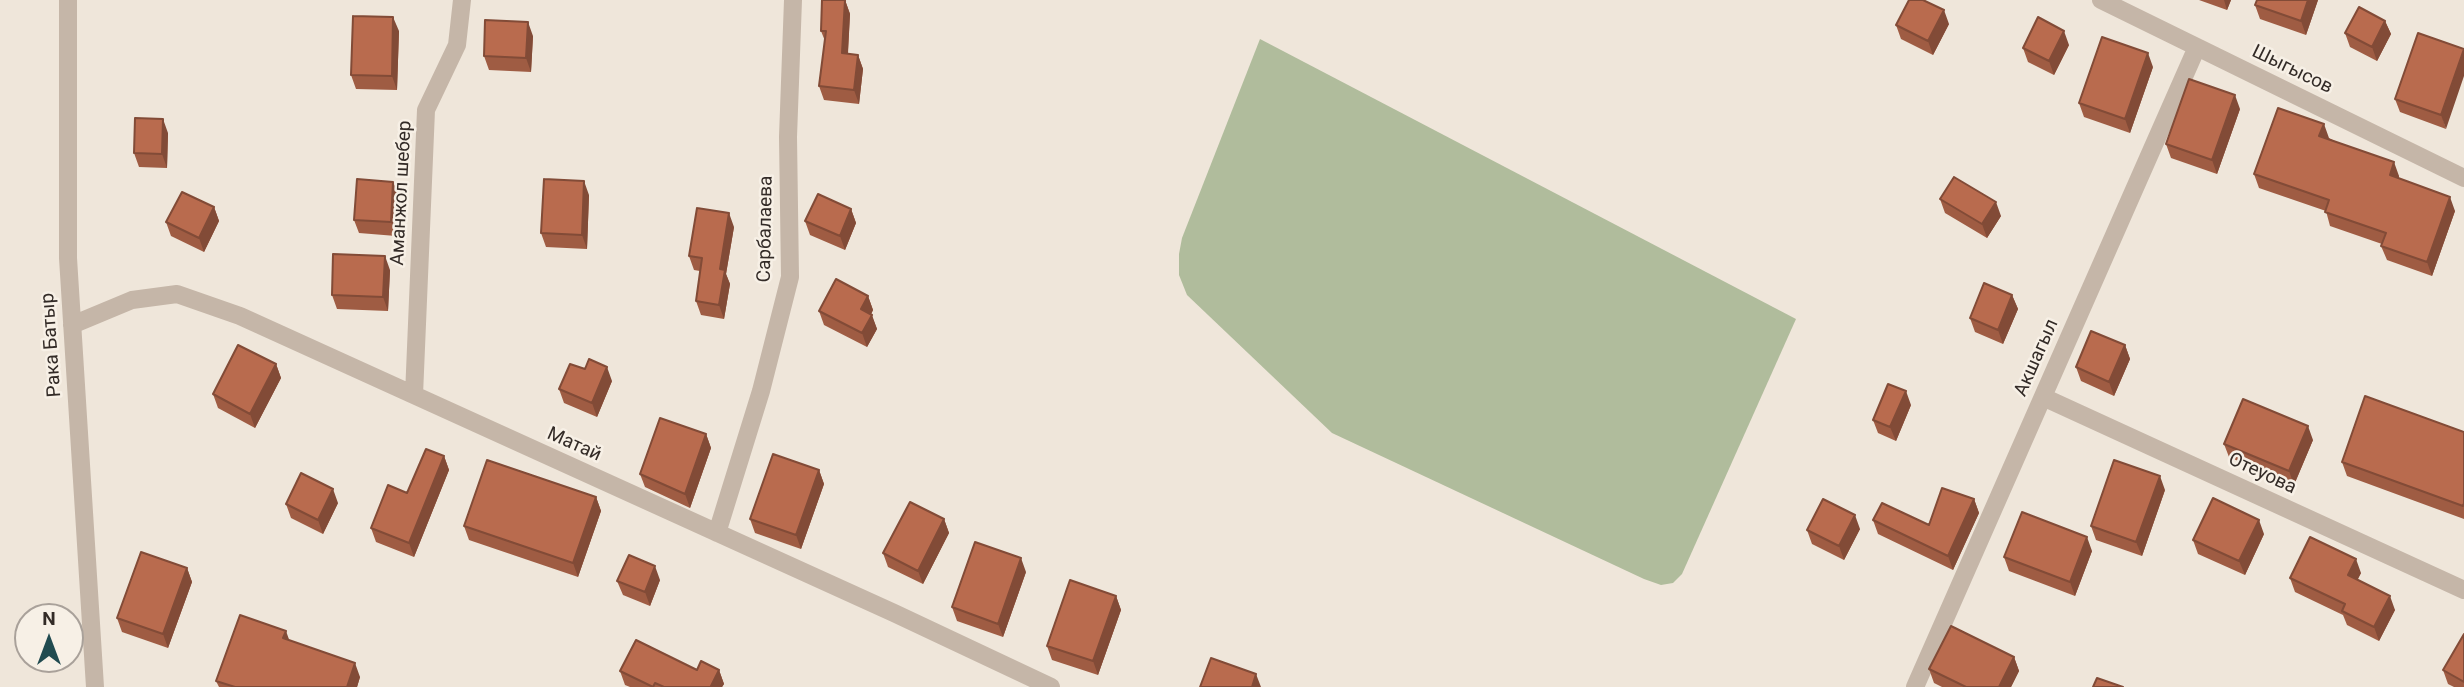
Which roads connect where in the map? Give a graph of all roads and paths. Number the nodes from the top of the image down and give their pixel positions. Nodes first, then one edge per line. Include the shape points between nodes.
1 (68, 0) edge
2 (462, 0) edge
3 (793, 0) edge
4 (2101, 0) edge
5 (2197, 47) junction
6 (2464, 178) edge
7 (72, 326) junction
8 (414, 395) junction
9 (2043, 397) junction
10 (717, 533) junction
11 (2464, 590) edge
12 (97, 686) edge
13 (1051, 687) edge
14 (1914, 687) edge

1 - 7 street, Рака Батыр
2 - 8 street, Аманжол шебер via 457,45 426,110
3 - 10 street, Сарбалаева via 788,137 790,277
4 - 5 street, Шыгысов
5 - 6 street, Шыгысов
5 - 9 street, Акшагыл
7 - 8 street, Матай via 132,300 177,294 240,316
7 - 12 street, Рака Батыр
8 - 10 street, Матай
9 - 11 street, Отеуова
9 - 14 street, Акшагыл
10 - 13 street, Матай

